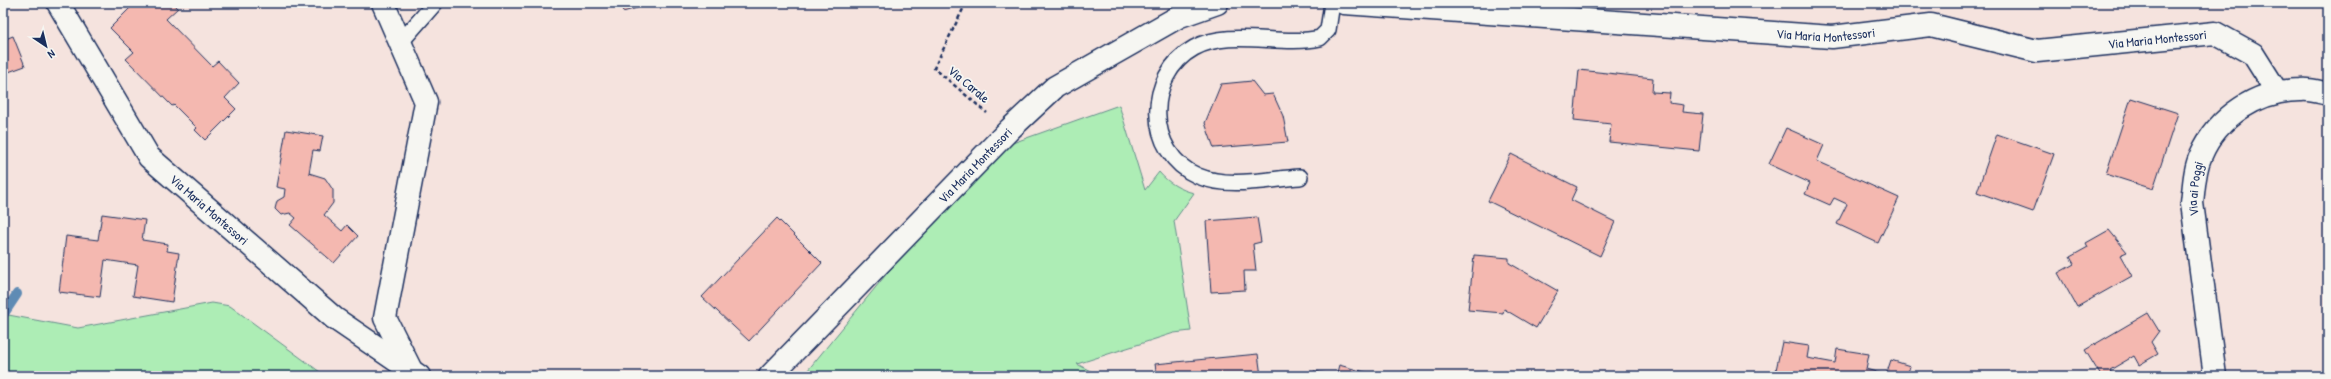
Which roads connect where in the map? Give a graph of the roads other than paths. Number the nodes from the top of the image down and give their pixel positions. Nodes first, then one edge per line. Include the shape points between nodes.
1 (58, 3) edge
2 (383, 3) edge
3 (435, 3) edge
4 (1217, 3) edge
5 (1332, 3) edge
6 (1344, 3) edge
7 (400, 43) junction
8 (2277, 92) junction
9 (2328, 94) edge
10 (1300, 177) dead end
11 (415, 373) edge
12 (770, 376) edge
13 (2215, 376) edge

1 - 11 street, Via Maria Montessori via 149,156 334,318
2 - 7 street, Via Maria Montessori
3 - 7 lane
4 - 12 street, Via Maria Montessori via 1180,16 1055,87 1010,129
5 - 10 lane via 1328,30 1320,38 1231,40 1212,42 1194,48 1178,61 1165,78 1158,98 1157,116 1161,134 1169,151 1182,165 1197,175 1215,181 1234,182
6 - 8 street, Via Maria Montessori via 1832,37 1931,25 2037,51 2215,33 2253,54
7 - 11 street, Via Maria Montessori via 426,102 385,318
8 - 9 street, Via ai Poggi via 2301,90
8 - 13 street, Via ai Poggi via 2236,111 2216,131 2201,155 2194,178 2192,203

